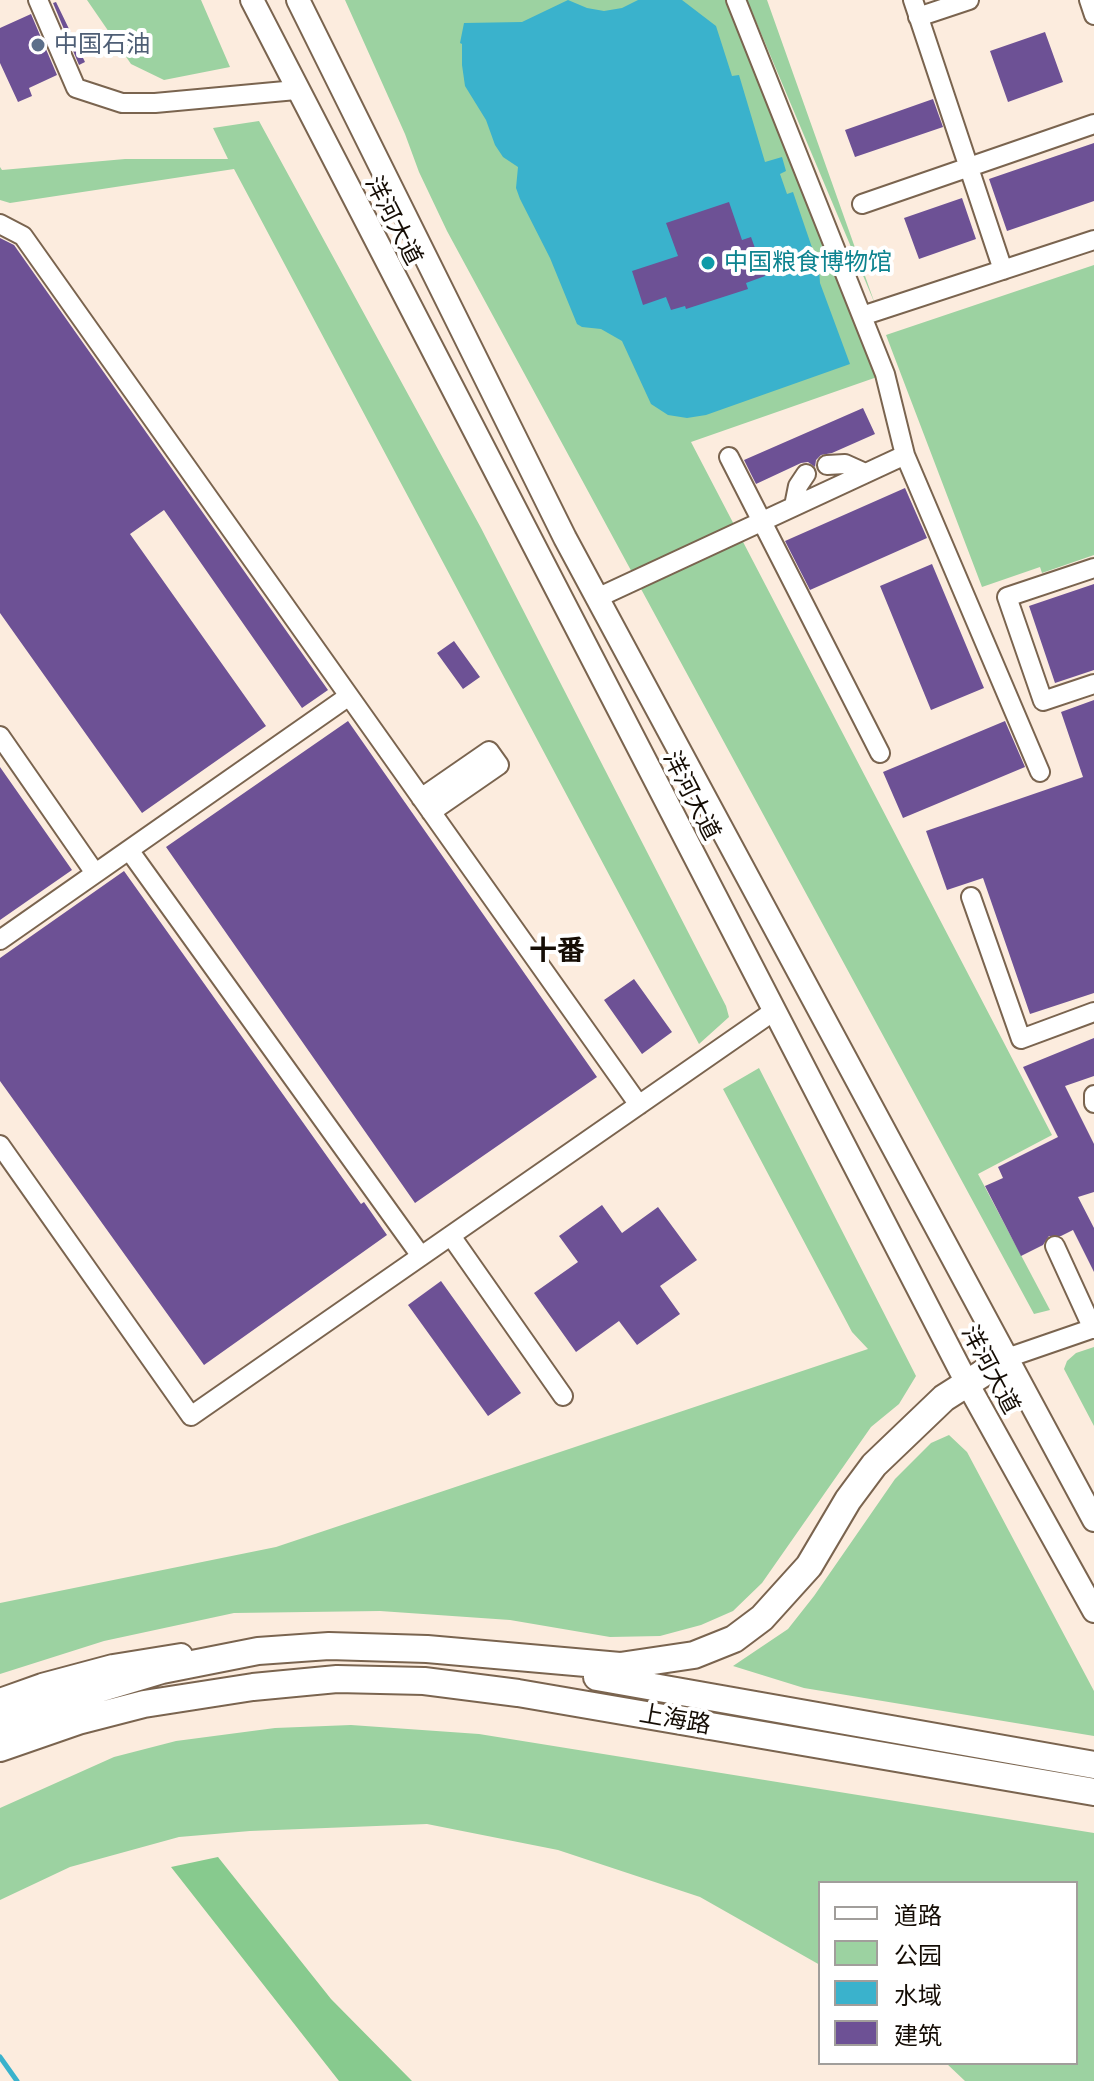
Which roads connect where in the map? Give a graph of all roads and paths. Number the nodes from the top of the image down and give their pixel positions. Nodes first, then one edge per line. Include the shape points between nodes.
1 (38, 0) edge
2 (252, 0) edge
3 (298, 0) edge
4 (736, 0) edge
5 (969, 0) edge
6 (1089, 0) edge
7 (915, 8) edge
8 (1094, 15) edge
9 (296, 90) junction
10 (1094, 124) edge
11 (969, 167) junction
12 (862, 204) dead end
13 (0, 224) edge
14 (1094, 240) edge
15 (1003, 270) junction
16 (862, 316) junction
17 (905, 455) junction
18 (729, 457) dead end
19 (827, 465) dead end
20 (865, 473) junction
21 (806, 474) dead end
22 (794, 506) junction
23 (761, 521) junction
24 (1094, 568) edge
25 (597, 598) junction
26 (1094, 684) edge
27 (349, 696) junction
28 (0, 736) edge
29 (880, 753) dead end
30 (1040, 772) dead end
31 (129, 850) junction
32 (95, 873) junction
33 (971, 897) dead end
34 (0, 940) edge
35 (774, 1011) junction
36 (1094, 1012) edge
37 (1094, 1095) edge
38 (1094, 1103) edge
39 (639, 1105) junction
40 (0, 1145) edge
41 (451, 1236) junction
42 (1055, 1246) dead end
43 (421, 1256) junction
44 (1094, 1328) edge
45 (1007, 1358) junction
46 (967, 1383) junction
47 (563, 1396) dead end
48 (1094, 1520) edge
49 (1094, 1611) edge
50 (427, 1649) junction
51 (258, 1651) junction
52 (253, 1687) junction
53 (0, 1700) edge
54 (0, 1722) edge
55 (0, 1748) edge
56 (0, 1759) edge
57 (1094, 1765) edge
58 (1094, 1792) edge

1 - 9 street via 76,88 122,103
2 - 9 main road, 洋河大道
3 - 25 main road, 洋河大道
4 - 16 street
5 - 7 street
6 - 8 street
7 - 11 street
9 - 35 main road, 洋河大道
10 - 11 street
11 - 12 street
11 - 15 street
13 - 27 street via 23,236
14 - 15 street
15 - 16 street
16 - 17 street via 885,374
17 - 20 street
17 - 30 street
18 - 23 street
19 - 20 street via 845,464
20 - 22 street
21 - 22 street
22 - 23 street
23 - 25 street
23 - 29 street
24 - 26 street via 1007,597 1043,701
25 - 45 main road, 洋河大道
27 - 31 street
27 - 39 street
28 - 32 street
31 - 32 street
31 - 43 street
32 - 34 street
33 - 36 street via 1021,1039
35 - 39 street
35 - 46 main road, 洋河大道
37 - 38 street
39 - 41 street
40 - 43 street via 191,1416
41 - 43 street
41 - 47 street
42 - 44 street
44 - 45 street
45 - 46 highway, 上海路
45 - 48 main road, 洋河大道
46 - 49 main road, 洋河大道
46 - 50 highway, 上海路 via 912,1426 874,1465 809,1566 762,1618 734,1639 694,1655 620,1666
50 - 51 highway, 上海路 via 329,1646
50 - 57 highway, 上海路
51 - 53 main road, 上海路 via 193,1653 113,1666
51 - 54 highway, 上海路 via 162,1670
52 - 55 highway, 上海路 via 144,1704
52 - 56 main road, 上海路 via 115,1720
52 - 58 highway, 上海路 via 337,1679 424,1681

